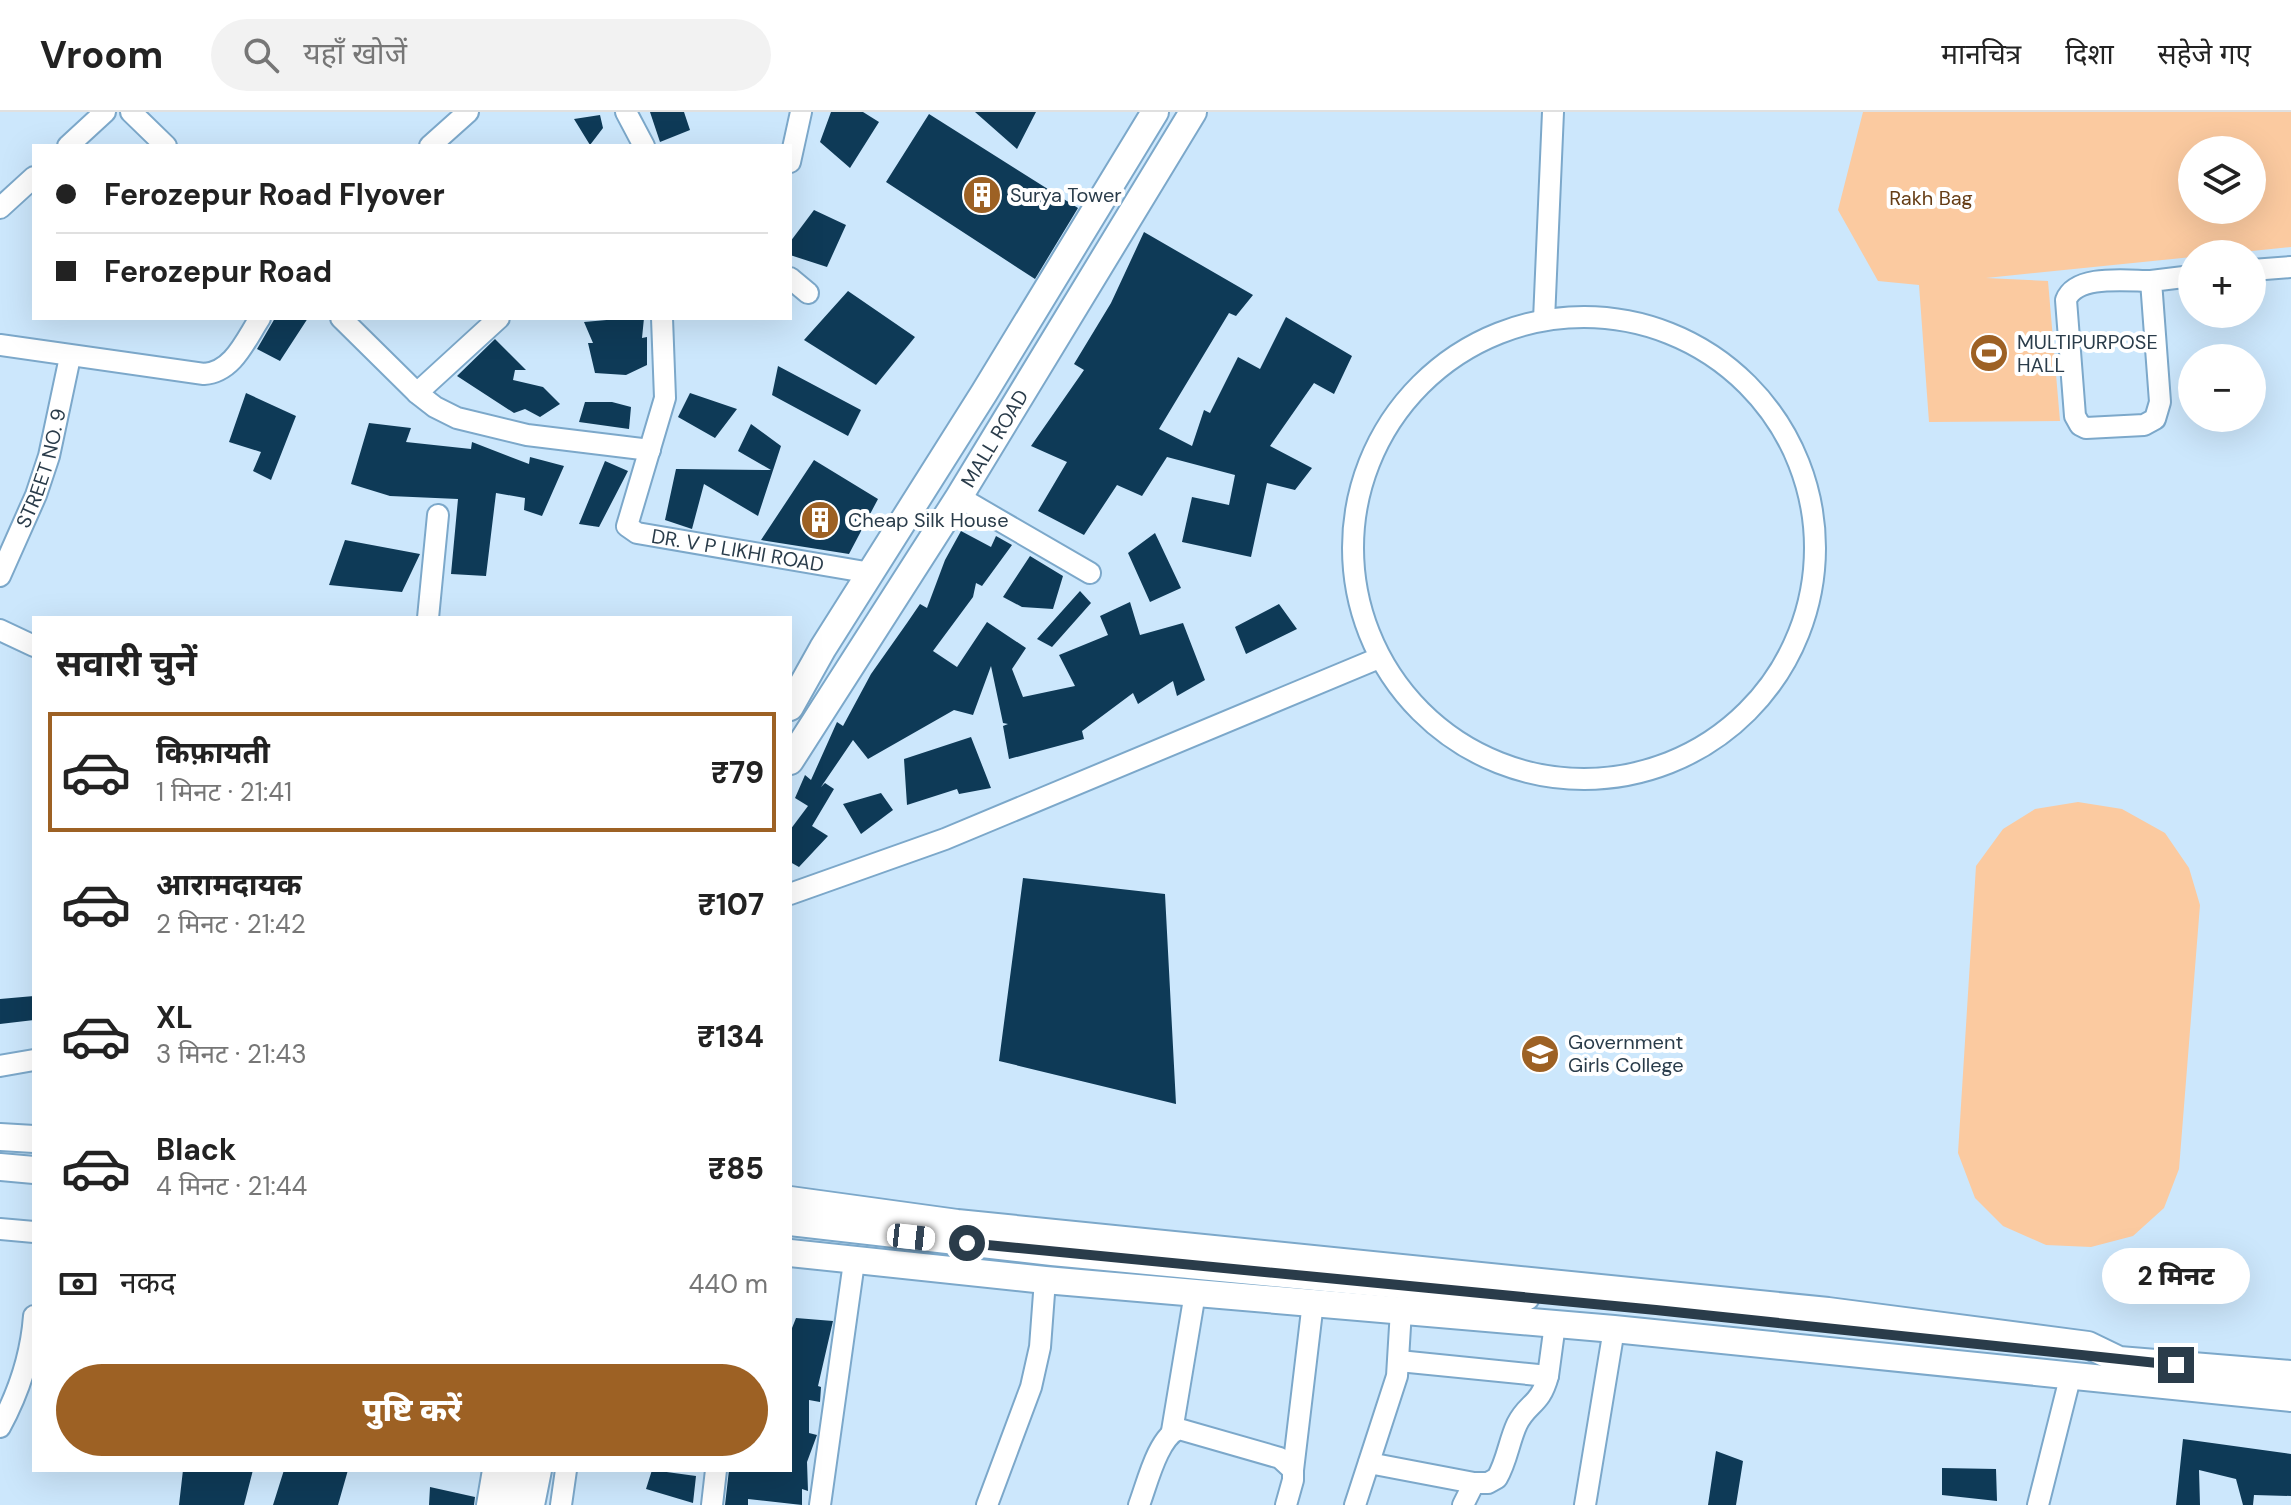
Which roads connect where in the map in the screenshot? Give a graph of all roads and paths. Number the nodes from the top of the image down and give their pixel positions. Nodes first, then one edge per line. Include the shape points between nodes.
1 (105, 112) edge
2 (131, 112) edge
3 (468, 112) edge
4 (626, 112) edge
5 (801, 112) edge
6 (1155, 112) edge
7 (1193, 112) edge
8 (1553, 112) edge
9 (70, 144) edge
10 (164, 144) edge
11 (432, 144) edge
12 (643, 144) edge
13 (792, 153) edge
14 (32, 179) edge
15 (0, 208) edge
16 (2291, 267) edge
17 (2266, 269) edge
18 (2178, 278) edge
19 (792, 280) edge
20 (2151, 281) junction
21 (808, 293) dead end
22 (259, 320) edge
23 (343, 320) edge
24 (497, 320) edge
25 (662, 320) edge
26 (1544, 320) junction
27 (0, 345) edge
28 (70, 357) junction
29 (417, 393) junction
30 (650, 450) junction
31 (959, 497) junction
32 (438, 515) dead end
33 (871, 573) junction
34 (1090, 573) dead end
35 (0, 576) edge
36 (428, 616) edge
37 (0, 630) edge
38 (32, 645) edge
39 (1379, 658) junction
40 (792, 703) edge
41 (792, 758) edge
42 (792, 893) edge
43 (32, 1060) edge
44 (0, 1066) edge
45 (0, 1137) edge
46 (32, 1139) edge
47 (0, 1153) edge
48 (0, 1167) edge
49 (32, 1169) edge
50 (32, 1170) edge
51 (32, 1170) edge
52 (0, 1184) edge
53 (792, 1200) edge
54 (792, 1222) edge
55 (0, 1229) edge
56 (32, 1232) edge
57 (792, 1253) edge
58 (854, 1262) junction
59 (1045, 1280) junction
60 (1195, 1293) junction
61 (1313, 1302) junction
62 (1401, 1310) junction
63 (1555, 1324) junction
64 (32, 1327) edge
65 (1614, 1329) junction
66 (2119, 1360) junction
67 (1399, 1361) junction
68 (2079, 1365) junction
69 (2291, 1374) edge
70 (1548, 1376) junction
71 (2291, 1398) edge
72 (0, 1427) edge
73 (1172, 1431) junction
74 (1369, 1463) junction
75 (1293, 1470) junction
76 (493, 1472) edge
77 (515, 1472) edge
78 (538, 1472) edge
79 (566, 1472) edge
80 (716, 1472) edge
81 (1474, 1483) junction
82 (487, 1505) edge
83 (509, 1505) edge
84 (531, 1505) edge
85 (561, 1505) edge
86 (712, 1505) edge
87 (820, 1505) edge
88 (987, 1505) edge
89 (1139, 1505) edge
90 (1286, 1505) edge
91 (1355, 1505) edge
92 (1463, 1505) edge
93 (1585, 1505) edge
94 (2038, 1505) edge

1 - 9 street
2 - 10 street
3 - 11 street
4 - 12 street
5 - 13 street
6 - 33 main road, MALL ROAD
7 - 31 main road, MALL ROAD
8 - 26 street
14 - 15 street
16 - 17 street
18 - 20 street
19 - 21 street
20 - 20 street via 2081,283 2069,292 2075,416 2086,428 2144,425 2157,415
22 - 28 street via 232,362 217,373
23 - 29 street
24 - 29 street
25 - 30 street, DR. V P LIKHI ROAD via 665,398
26 - 39 street via 1502,331 1462,350 1427,377 1375,446 1359,488 1352,545 1362,617
26 - 39 street via 1593,317 1641,324 1687,341 1728,368 1763,402 1790,443 1816,537 1813,586 1800,633 1778,676 1747,714 1709,744 1665,766 1617,778 1568,780 1522,772 1479,755 1417,708
27 - 28 street
28 - 35 street, STREET NO. 9 via 49,456
29 - 30 street via 457,418 527,435
30 - 33 street, DR. V P LIKHI ROAD via 627,520 631,531
31 - 34 street
31 - 41 main road, MALL ROAD
32 - 36 street
33 - 40 main road, MALL ROAD
37 - 38 street
39 - 42 street via 945,839
43 - 44 street
45 - 46 main road
47 - 49 main road
48 - 50 main road
51 - 52 main road
53 - 66 main road via 957,1223 1828,1311 2088,1345
54 - 68 main road via 1579,1302
55 - 56 street
57 - 58 main road
58 - 59 main road
58 - 87 street
59 - 60 main road
59 - 88 street via 1031,1387
60 - 61 main road
60 - 73 street
61 - 62 main road
61 - 75 street
62 - 63 main road
62 - 67 street
63 - 65 main road
63 - 70 street
64 - 72 street via 15,1400
65 - 68 main road via 1985,1368
65 - 93 street
66 - 68 main road
66 - 69 main road
67 - 70 street
67 - 74 street
68 - 71 main road
68 - 94 street
70 - 81 street via 1541,1397 1516,1427 1497,1478
73 - 75 street via 1189,1430 1280,1458
73 - 89 street
74 - 81 street
74 - 91 street
75 - 90 street
76 - 82 street
77 - 83 main road
78 - 84 main road
79 - 85 street
80 - 86 street
81 - 92 street

